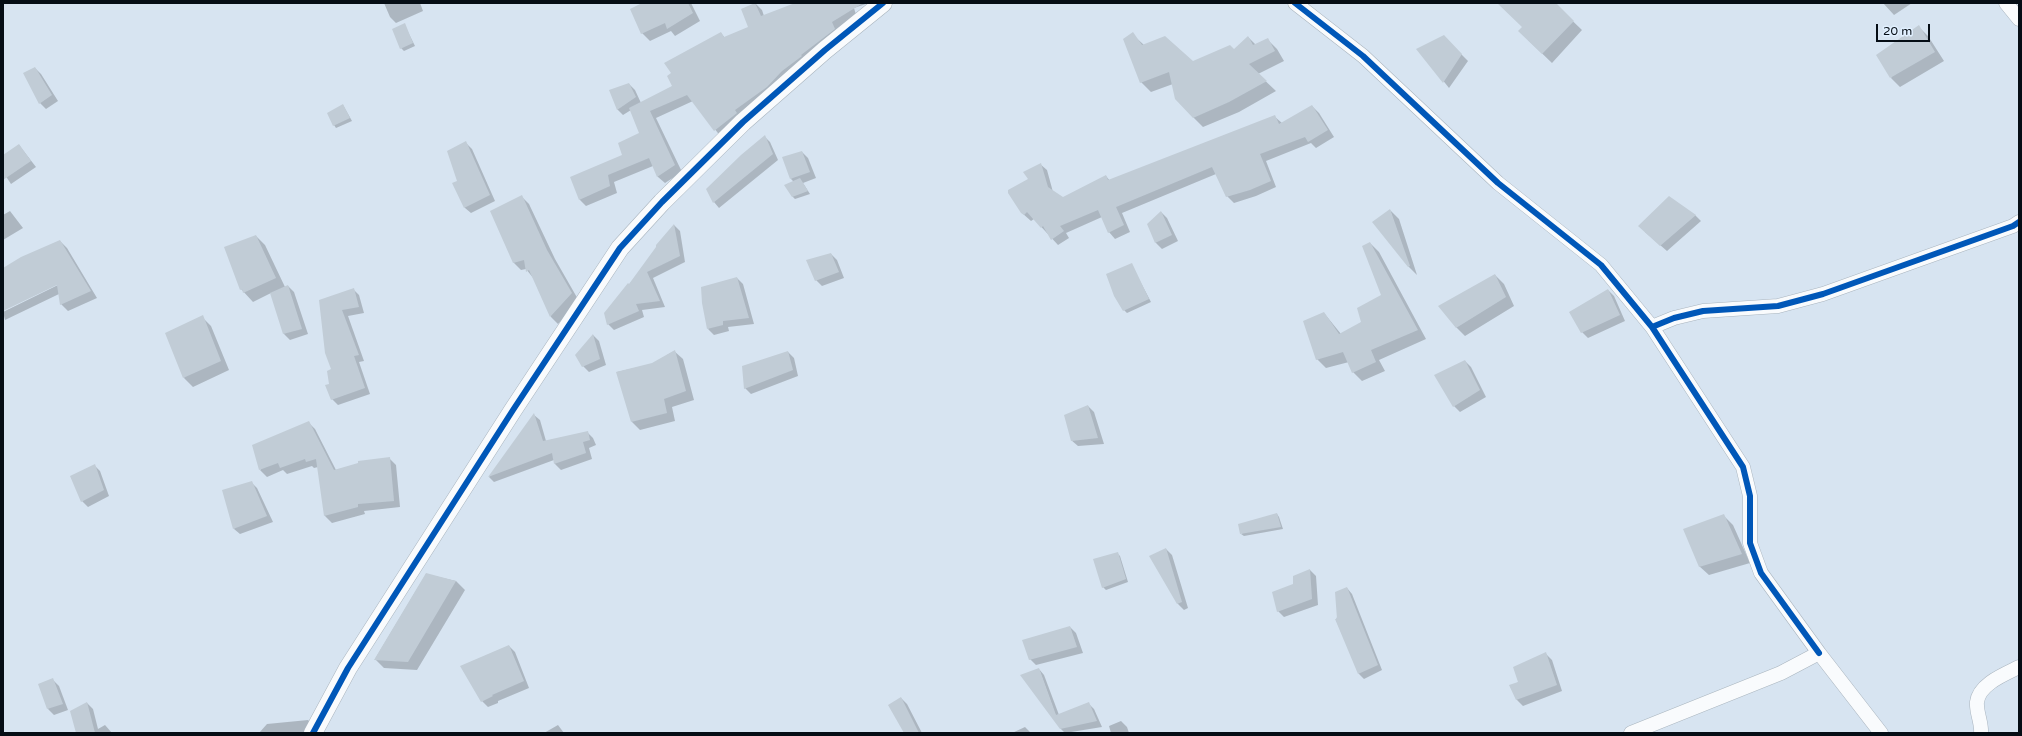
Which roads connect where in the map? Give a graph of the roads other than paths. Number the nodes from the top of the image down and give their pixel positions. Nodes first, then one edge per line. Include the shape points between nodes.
1 (883, 3) edge
2 (1295, 3) edge
3 (2006, 3) edge
4 (2019, 19) edge
5 (2019, 222) edge
6 (1652, 327) junction
7 (1819, 653) junction
8 (2019, 667) edge
9 (313, 733) edge
10 (1631, 733) edge
11 (1881, 733) edge
12 (1981, 733) edge

1 - 9 street via 742,122 620,248 348,668
2 - 6 street via 1364,56 1498,183 1601,265
3 - 4 street
5 - 6 street via 1823,294 1778,306 1702,311
6 - 7 street via 1743,468 1750,496 1750,543 1761,573
7 - 10 street via 1781,673
7 - 11 street
8 - 12 street via 1986,685 1980,694 1977,702

